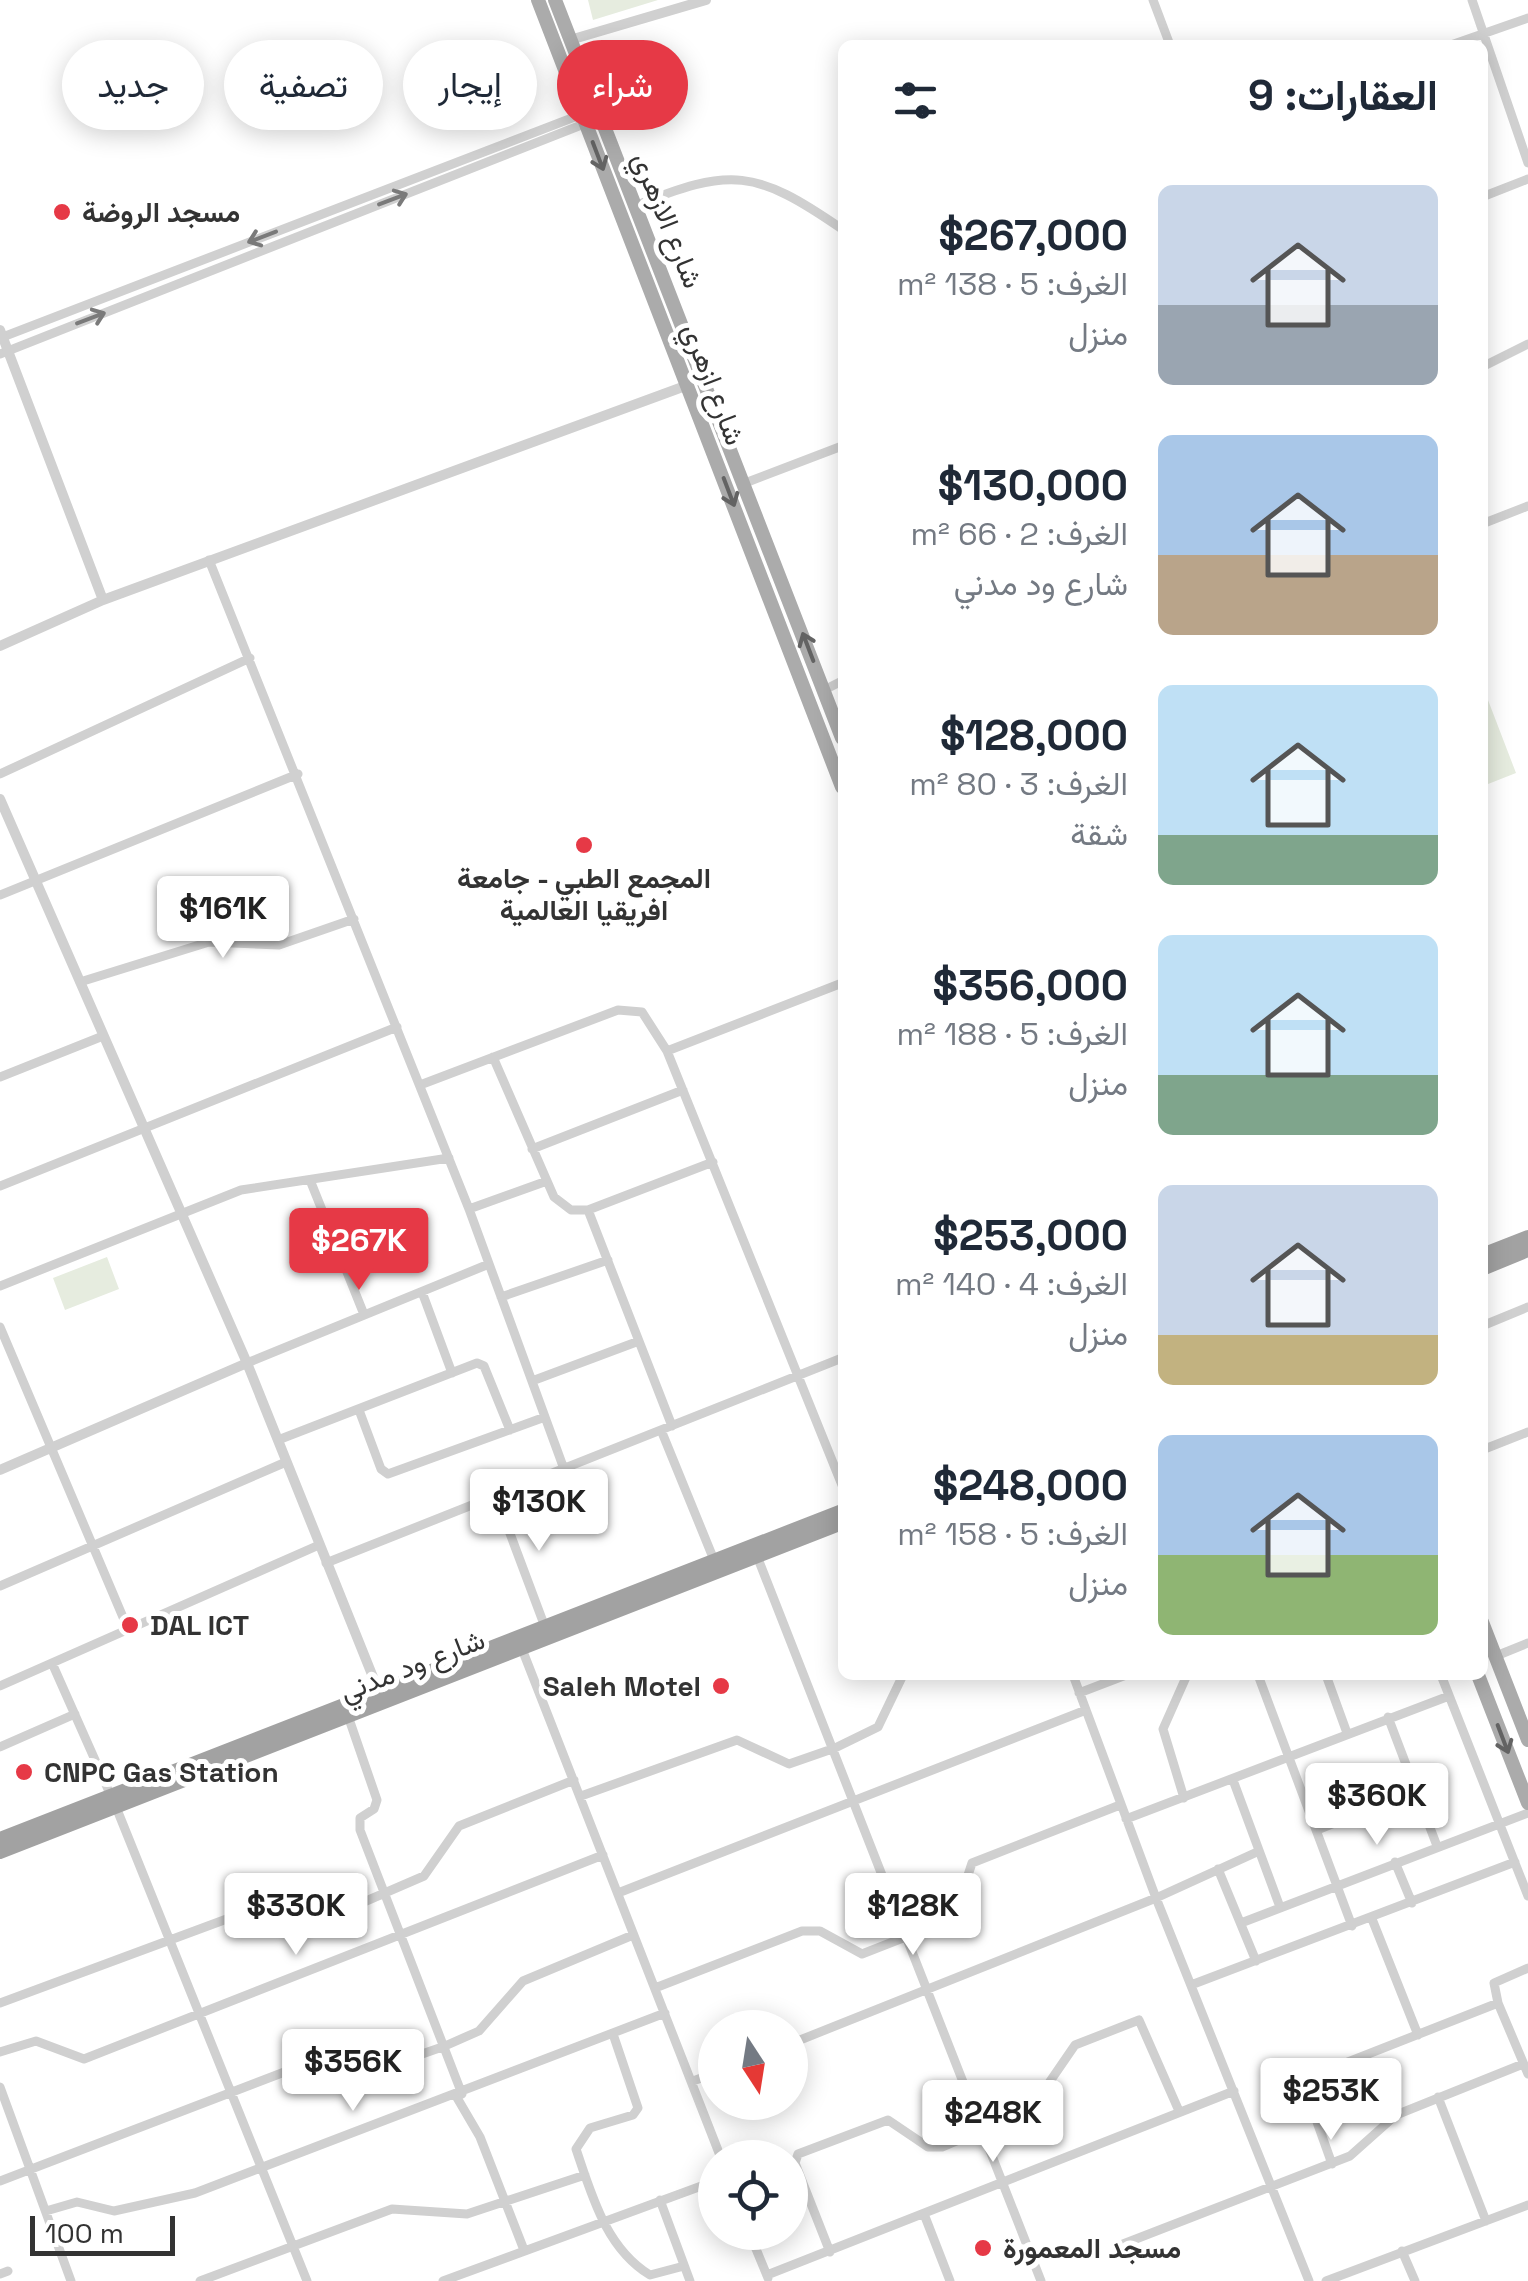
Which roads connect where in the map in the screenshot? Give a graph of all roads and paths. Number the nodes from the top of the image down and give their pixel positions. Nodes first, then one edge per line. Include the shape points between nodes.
1 (538, 0) edge
2 (554, 0) edge
3 (706, 0) edge
4 (1152, 0) edge
5 (1472, 0) edge
6 (1528, 18) edge
7 (1484, 33) junction
8 (570, 40) joint
9 (1168, 40) edge
10 (1465, 40) edge
11 (1486, 40) edge
12 (557, 42) edge
13 (1488, 45) edge
14 (557, 129) edge
15 (557, 130) edge
16 (596, 130) edge
17 (598, 130) edge
18 (1528, 163) edge
19 (1528, 179) edge
20 (1488, 195) edge
21 (636, 206) junction
22 (838, 226) edge
23 (1, 335) edge
24 (1528, 344) edge
25 (4, 352) edge
26 (1488, 364) edge
27 (688, 385) junction
28 (838, 448) edge
29 (745, 484) junction
30 (1528, 506) edge
31 (1488, 522) edge
32 (209, 560) junction
33 (103, 600) junction
34 (0, 646) edge
35 (250, 658) junction
36 (838, 683) edge
37 (824, 690) junction
38 (838, 727) edge
39 (838, 773) edge
40 (0, 774) edge
41 (298, 774) junction
42 (0, 800) edge
43 (36, 879) junction
44 (0, 895) edge
45 (354, 919) junction
46 (80, 982) junction
47 (838, 985) edge
48 (396, 1027) junction
49 (103, 1036) junction
50 (667, 1050) junction
51 (493, 1057) junction
52 (0, 1077) edge
53 (420, 1085) junction
54 (684, 1090) junction
55 (143, 1127) junction
56 (532, 1149) junction
57 (449, 1158) junction
58 (713, 1162) junction
59 (310, 1180) junction
60 (547, 1181) junction
61 (0, 1186) edge
62 (469, 1209) junction
63 (588, 1210) junction
64 (181, 1212) junction
65 (1528, 1237) edge
66 (1528, 1250) edge
67 (1488, 1253) edge
68 (608, 1260) junction
69 (489, 1264) junction
70 (1488, 1267) edge
71 (0, 1286) edge
72 (422, 1292) junction
73 (502, 1297) junction
74 (1528, 1308) edge
75 (364, 1312) junction
76 (1488, 1324) edge
77 (0, 1327) edge
78 (639, 1340) junction
79 (838, 1360) edge
80 (247, 1363) junction
81 (452, 1373) junction
82 (800, 1375) junction
83 (532, 1381) junction
84 (359, 1410) junction
85 (545, 1417) junction
86 (672, 1426) junction
87 (510, 1430) junction
88 (661, 1430) junction
89 (1528, 1432) edge
90 (278, 1440) junction
91 (51, 1448) junction
92 (1488, 1448) edge
93 (286, 1462) junction
94 (564, 1469) junction
95 (0, 1470) edge
96 (838, 1475) edge
97 (496, 1496) junction
98 (838, 1512) edge
99 (838, 1526) edge
100 (92, 1545) junction
101 (319, 1546) junction
102 (758, 1556) junction
103 (714, 1560) junction
104 (326, 1563) junction
105 (0, 1586) edge
106 (545, 1627) junction
107 (128, 1629) junction
108 (1488, 1637) edge
109 (1528, 1643) edge
110 (522, 1649) junction
111 (1496, 1656) junction
112 (52, 1662) junction
113 (901, 1680) edge
114 (1075, 1680) edge
115 (1113, 1680) edge
116 (1185, 1680) edge
117 (1260, 1680) edge
118 (1328, 1680) edge
119 (1443, 1680) edge
120 (1480, 1680) edge
121 (0, 1686) edge
122 (1079, 1693) junction
123 (381, 1696) junction
124 (1449, 1696) junction
125 (1086, 1710) junction
126 (75, 1714) junction
127 (348, 1716) junction
128 (1388, 1717) junction
129 (1347, 1733) junction
130 (1528, 1740) edge
131 (0, 1747) edge
132 (835, 1748) junction
133 (1290, 1756) junction
134 (574, 1780) junction
135 (1233, 1780) junction
136 (1416, 1790) junction
137 (580, 1796) junction
138 (854, 1797) junction
139 (1184, 1798) junction
140 (113, 1802) junction
141 (1528, 1803) edge
142 (1120, 1805) junction
143 (1528, 1813) edge
144 (1126, 1819) junction
145 (1500, 1823) junction
146 (1317, 1830) junction
147 (0, 1841) edge
148 (1437, 1846) junction
149 (1257, 1852) junction
150 (603, 1855) junction
151 (1395, 1862) junction
152 (1515, 1862) junction
153 (1218, 1869) junction
154 (1336, 1884) junction
155 (618, 1893) junction
156 (383, 1894) junction
157 (1528, 1896) edge
158 (1156, 1898) junction
159 (1412, 1903) junction
160 (1280, 1907) junction
161 (1372, 1919) junction
162 (1242, 1923) junction
163 (1352, 1926) junction
164 (634, 1935) junction
165 (401, 1937) junction
166 (169, 1938) junction
167 (910, 1938) junction
168 (1256, 1961) junction
169 (1528, 1968) edge
170 (1190, 1985) junction
171 (655, 1988) junction
172 (930, 1990) junction
173 (0, 2003) edge
174 (1498, 2003) junction
175 (665, 2013) junction
176 (199, 2018) junction
177 (613, 2034) junction
178 (1418, 2034) junction
179 (808, 2037) edge
180 (444, 2046) junction
181 (0, 2052) edge
182 (1526, 2069) edge
183 (698, 2079) edge
184 (693, 2081) junction
185 (0, 2088) edge
186 (230, 2091) junction
187 (1234, 2091) junction
188 (459, 2095) junction
189 (1438, 2097) junction
190 (1180, 2112) junction
191 (983, 2130) junction
192 (714, 2140) edge
193 (808, 2150) edge
194 (1332, 2164) junction
195 (30, 2168) junction
196 (262, 2169) junction
197 (585, 2175) junction
198 (0, 2181) edge
199 (1003, 2182) junction
200 (698, 2186) edge
201 (1271, 2186) junction
202 (808, 2199) edge
203 (660, 2200) junction
204 (506, 2202) junction
205 (1527, 2208) edge
206 (46, 2212) junction
207 (924, 2214) junction
208 (603, 2220) junction
209 (1486, 2221) junction
210 (293, 2244) junction
211 (1122, 2244) dead end
212 (524, 2250) junction
213 (757, 2250) edge
214 (1402, 2251) junction
215 (830, 2252) junction
216 (684, 2266) junction
217 (475, 2269) junction
218 (768, 2278) edge
219 (72, 2281) edge
220 (200, 2281) edge
221 (307, 2281) edge
222 (443, 2281) edge
223 (480, 2281) edge
224 (690, 2281) edge
225 (950, 2281) edge
226 (1041, 2281) edge
227 (1309, 2281) edge
228 (1326, 2281) edge
229 (1415, 2281) edge

1 - 12 main road, شارع ازهري
2 - 8 main road, شارع الازهري
3 - 8 street
4 - 9 street
5 - 7 street
6 - 7 street
7 - 10 street
7 - 11 street
13 - 18 street
14 -> 23 street
25 -> 15 street
16 -> 27 main road, شارع ازهري
17 - 21 main road, شارع الازهري
19 - 20 street
21 - 22 street via 697,181 734,178 780,192
21 - 29 main road, شارع الازهري
23 - 25 street
24 - 26 street
25 - 33 street
27 - 32 street
27 -> 39 main road, شارع ازهري
28 - 29 street
37 -> 29 main road, شارع الازهري
30 - 31 street
32 - 33 street
32 - 35 street
33 - 34 street
35 - 40 street
35 - 41 street
36 - 37 street
37 - 38 main road, شارع الازهري
41 - 43 street
41 - 45 street
42 - 43 street
43 - 44 street
43 - 46 street
45 - 46 street via 279,945 209,942
45 - 48 street
46 - 49 street
47 - 50 street
48 - 53 street
48 - 55 street
49 - 52 street
49 - 55 street
50 - 51 street via 652,1023 633,1008
50 - 54 street
51 - 53 street
51 - 56 street
53 - 57 street
54 - 56 street
54 - 58 street
55 - 61 street
55 - 64 street
56 - 60 street
57 - 59 street
57 - 62 street
58 - 63 street
58 - 82 street
59 - 64 street via 241,1190
59 - 75 street
60 - 62 street
60 - 63 street via 564,1205
62 - 69 street
63 - 68 street
64 - 71 street
64 - 80 street
65 - 67 highway
66 - 70 highway
68 - 73 street
68 - 78 street
69 - 72 street
69 - 73 street
72 - 75 street
72 - 81 street
73 - 83 street
74 - 76 street
75 - 80 street
77 - 91 street
78 - 83 street
78 - 86 street
79 - 82 street
80 - 90 street
80 - 91 street
81 - 84 street
81 - 87 street via 482,1364
82 - 86 street
82 - 96 street
83 - 85 street
84 - 87 street via 388,1474
84 - 90 street
85 - 87 street
85 - 94 street
86 - 88 street
88 - 94 street
88 - 103 street
89 - 92 street
90 - 93 street
91 - 95 street
91 - 100 street
93 - 100 street
93 - 101 street
94 - 97 street
97 - 104 street
97 - 106 street
98 - 103 highway, شارع ود مدني
99 - 102 highway, شارع ود مدني
100 - 105 street
100 - 107 street
101 - 104 street
101 - 107 street
102 - 110 highway, شارع ود مدني
102 - 132 street
103 - 106 highway, شارع ود مدني
104 - 123 street
106 - 123 highway, شارع ود مدني
107 - 112 street
108 - 111 main road
109 - 111 street
110 - 123 highway, شارع ود مدني
110 - 134 street
111 - 130 main road
112 - 121 street
112 - 126 street
113 - 132 street via 878,1727
114 - 122 street
115 - 122 street
116 - 139 street via 1162,1729
117 - 133 street
118 - 129 street
119 - 124 street
120 -> 141 main road
122 - 125 street
123 - 127 highway, شارع ود مدني
123 - 140 highway, شارع ود مدني
124 - 128 street
124 - 145 street
125 - 138 street
125 - 142 street
126 - 131 street
126 - 140 street
127 - 140 highway, شارع ود مدني
127 - 156 street via 377,1800 360,1818 360,1830
128 - 129 street
128 - 136 street
129 - 133 street
132 - 137 street via 789,1764 737,1740
132 - 138 street
133 - 135 street
133 - 146 street
134 - 137 street
134 - 156 street via 459,1826 430,1872
135 - 139 street
135 - 149 street
136 - 146 street
136 - 148 street
137 - 150 street
138 - 155 street
138 - 167 street
139 - 144 street
140 - 147 highway, شارع ود مدني
140 - 166 street
142 - 144 street
142 - 167 street via 972,1863 954,1918
143 - 145 street
144 - 158 street
145 - 148 street
145 - 152 street
146 - 154 street
148 - 151 street
149 - 153 street
149 - 160 street
150 - 155 street
150 - 165 street
151 - 154 street
151 - 159 street
152 - 157 street
152 - 159 street
153 - 158 street
153 - 162 street
154 - 160 street
154 - 163 street
155 - 164 street
156 - 165 street
156 - 166 street via 343,1909 267,1904
158 - 170 street
158 - 172 street
159 - 161 street
160 - 162 street
161 - 163 street
161 - 178 street
162 - 168 street
163 - 168 street
164 - 171 street
164 - 180 street via 524,1981 479,2031
165 - 176 street
165 - 180 street
166 - 173 street
166 - 176 street
167 - 171 street via 862,1954 820,1931 802,1931
167 - 172 street
168 - 170 street
169 - 174 street via 1494,1983
170 - 187 street
171 - 175 street
172 - 179 street
172 - 191 street
174 - 178 street
174 - 182 street
175 - 177 street
175 - 184 street
176 - 181 street via 84,2059 36,2042
176 - 186 street
177 - 188 street
177 - 197 street via 638,2108 590,2128 576,2149
178 - 194 street via 1300,2082
180 - 186 street via 405,2060 334,2053
180 - 188 street
182 - 189 street
183 - 184 street
184 - 192 street
185 - 195 street
186 - 195 street
186 - 196 street
187 - 190 street
187 - 201 street
188 - 196 street
188 - 204 street
189 - 194 street via 1396,2114 1356,2152
189 - 209 street
190 - 191 street via 1139,2020 1075,2046 1032,2109
190 - 199 street
191 - 193 street via 935,2149 894,2121 882,2121
191 - 199 street
194 - 201 street
195 - 198 street
195 - 206 street
196 - 206 street via 114,2211 89,2202
196 - 210 street
197 - 204 street
197 - 208 street
199 - 207 street
199 - 226 street
200 - 203 street
201 - 211 street
201 - 227 street
202 - 215 street
203 - 208 street
203 - 216 street
204 - 210 street via 456,2214 392,2209
204 - 212 street
205 - 209 street
206 - 219 street
207 - 215 street
207 - 225 street
208 - 212 street
208 - 216 street via 625,2258 650,2275
209 - 214 street
210 - 220 street
210 - 221 street
212 - 217 street
213 - 218 street
214 - 228 street
214 - 229 street
215 - 218 street
216 - 224 street
217 - 222 street
217 - 223 street

